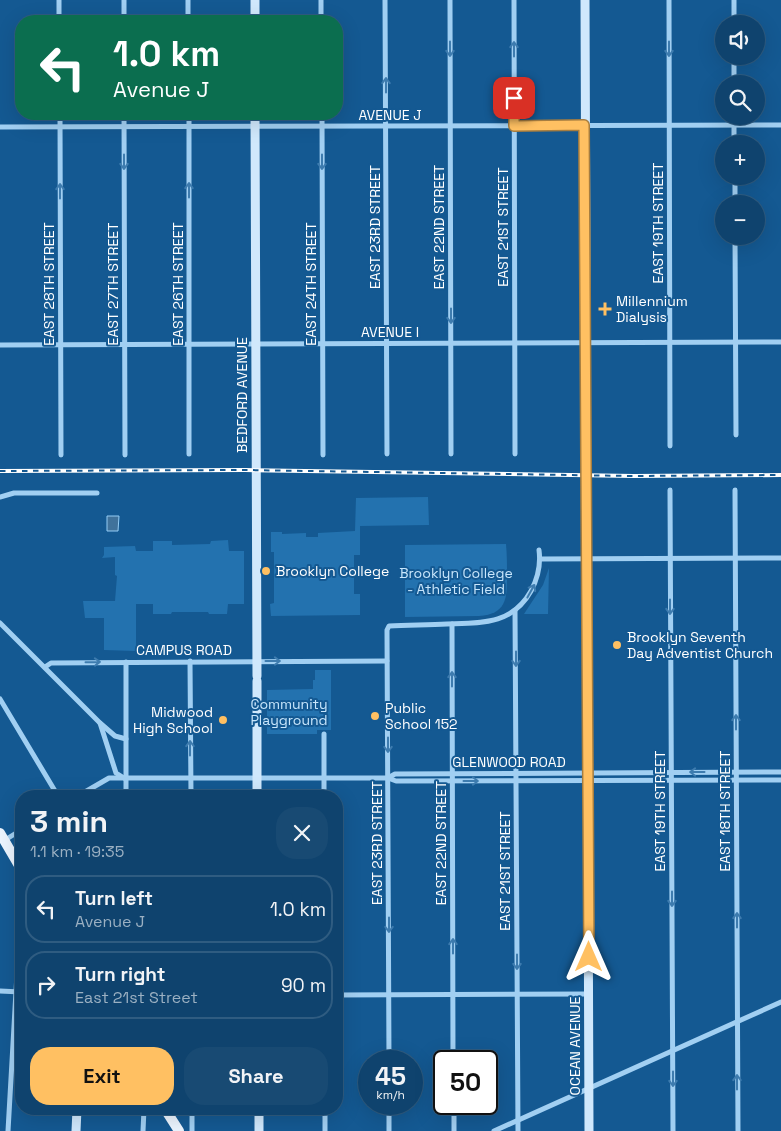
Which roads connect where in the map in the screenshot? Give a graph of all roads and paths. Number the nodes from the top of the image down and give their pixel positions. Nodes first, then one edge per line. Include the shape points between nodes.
1 (59, 0) edge
2 (124, 0) edge
3 (188, 0) edge
4 (254, 0) edge
5 (321, 0) edge
6 (385, 0) edge
7 (450, 0) edge
8 (514, 0) edge
9 (585, 0) edge
10 (668, 0) edge
11 (734, 0) edge
12 (60, 15) edge
13 (124, 15) edge
14 (188, 15) edge
15 (255, 15) edge
16 (321, 15) edge
17 (734, 15) edge
18 (60, 120) edge
19 (124, 120) edge
20 (189, 120) edge
21 (255, 120) edge
22 (322, 120) edge
23 (584, 125) junction
24 (669, 125) junction
25 (715, 125) edge
26 (734, 125) edge
27 (765, 125) edge
28 (781, 125) edge
29 (322, 126) junction
30 (386, 126) junction
31 (450, 126) junction
32 (514, 126) junction
33 (60, 127) junction
34 (124, 127) junction
35 (189, 127) junction
36 (255, 127) junction
37 (0, 128) edge
38 (734, 135) edge
39 (735, 245) edge
40 (586, 342) junction
41 (670, 342) junction
42 (735, 342) junction
43 (781, 342) edge
44 (387, 343) junction
45 (451, 343) junction
46 (515, 343) junction
47 (61, 344) junction
48 (125, 344) junction
49 (189, 344) junction
50 (256, 344) junction
51 (322, 344) junction
52 (0, 345) edge
53 (736, 435) dead end
54 (670, 446) dead end
55 (189, 454) dead end
56 (387, 454) dead end
57 (451, 454) dead end
58 (515, 454) dead end
59 (61, 455) dead end
60 (126, 455) dead end
61 (322, 455) dead end
62 (670, 490) dead end
63 (735, 490) dead end
64 (97, 493) dead end
65 (0, 497) edge
66 (539, 550) dead end
67 (736, 558) junction
68 (781, 558) edge
69 (540, 559) junction
70 (588, 559) junction
71 (670, 559) junction
72 (516, 610) junction
73 (0, 623) edge
74 (452, 624) junction
75 (190, 661) junction
76 (257, 661) junction
77 (388, 661) junction
78 (126, 662) junction
79 (45, 667) junction
80 (0, 699) edge
81 (100, 723) junction
82 (324, 734) dead end
83 (126, 739) junction
84 (671, 772) junction
85 (737, 772) junction
86 (781, 772) edge
87 (452, 773) junction
88 (516, 773) junction
89 (589, 776) junction
90 (125, 778) junction
91 (190, 778) junction
92 (257, 778) junction
93 (324, 778) junction
94 (388, 778) junction
95 (671, 780) junction
96 (737, 780) junction
97 (781, 780) edge
98 (452, 781) junction
99 (516, 781) junction
100 (54, 790) edge
101 (88, 790) edge
102 (126, 790) edge
103 (191, 790) edge
104 (257, 790) edge
105 (324, 790) edge
106 (15, 832) edge
107 (2, 837) edge
108 (15, 859) edge
109 (0, 991) edge
110 (15, 992) edge
111 (589, 994) junction
112 (343, 995) edge
113 (389, 995) junction
114 (453, 995) junction
115 (517, 995) junction
116 (781, 1002) edge
117 (737, 1022) junction
118 (15, 1043) edge
119 (389, 1050) edge
120 (453, 1050) edge
121 (672, 1050) junction
122 (589, 1088) junction
123 (77, 1115) edge
124 (144, 1115) edge
125 (169, 1115) edge
126 (192, 1115) edge
127 (258, 1115) edge
128 (325, 1115) edge
129 (389, 1115) edge
130 (454, 1115) edge
131 (518, 1120) junction
132 (8, 1131) edge
133 (76, 1131) edge
134 (143, 1131) edge
135 (179, 1131) edge
136 (192, 1131) edge
137 (259, 1131) edge
138 (325, 1131) edge
139 (389, 1131) edge
140 (454, 1131) edge
141 (494, 1131) edge
142 (518, 1131) edge
143 (590, 1131) edge
144 (673, 1131) edge
145 (738, 1131) edge

1 - 12 street
2 - 13 street
3 - 14 street
4 - 15 main road
5 - 16 street
30 -> 6 street, EAST 23RD STREET
7 -> 31 street, EAST 22ND STREET
32 -> 8 street, EAST 21ST STREET
9 - 23 main road, OCEAN AVENUE
10 -> 24 street, EAST 19TH STREET
11 - 17 street
18 - 33 street, EAST 28TH STREET
19 - 34 street, EAST 27TH STREET
20 - 35 street, EAST 26TH STREET
21 - 36 main road, BEDFORD AVENUE
22 - 29 street, EAST 24TH STREET
23 - 24 street, AVENUE J
23 - 32 street, AVENUE J
23 - 40 main road, OCEAN AVENUE
24 - 25 street, AVENUE J
24 - 41 street, EAST 19TH STREET
26 - 38 street
27 - 28 street, AVENUE J
29 - 30 street, AVENUE J
29 - 36 street, AVENUE J
29 -> 51 street, EAST 24TH STREET
30 - 31 street, AVENUE J
30 - 44 street, EAST 23RD STREET
31 - 32 street, AVENUE J
31 -> 45 street, EAST 22ND STREET
32 - 46 street, EAST 21ST STREET
33 - 34 street, AVENUE J
33 - 37 street, AVENUE J
47 -> 33 street, EAST 28TH STREET
34 - 35 street, AVENUE J
34 -> 48 street, EAST 27TH STREET
35 - 36 street, AVENUE J
49 -> 35 street, EAST 26TH STREET
36 - 50 main road, BEDFORD AVENUE
39 - 42 street
40 - 41 street, AVENUE I
40 - 46 street, AVENUE I
40 - 70 main road, OCEAN AVENUE
41 - 42 street, AVENUE I
41 - 54 street, EAST 19TH STREET
42 - 43 street, AVENUE I
42 - 53 street
44 - 45 street, AVENUE I
44 - 51 street, AVENUE I
44 - 56 street, EAST 23RD STREET
45 - 46 street, AVENUE I
45 - 57 street, EAST 22ND STREET
46 - 58 street, EAST 21ST STREET
47 - 48 street, AVENUE I
47 - 52 street, AVENUE I
47 - 59 street, EAST 28TH STREET
48 - 49 street, AVENUE I
48 - 60 street, EAST 27TH STREET
49 - 50 street, AVENUE I
49 - 55 street, EAST 26TH STREET
50 - 51 street, AVENUE I
50 - 76 main road, BEDFORD AVENUE
51 - 61 street, EAST 24TH STREET
62 - 71 street, EAST 19TH STREET
63 - 67 street, EAST 18TH STREET
64 - 65 street via 24,492
66 - 69 street
67 - 68 street
67 - 71 street
85 -> 67 street, EAST 18TH STREET
69 - 70 street
72 -> 69 street via 533,587
70 - 71 street
70 - 89 main road, OCEAN AVENUE
71 -> 84 street, EAST 19TH STREET
72 - 74 street via 487,622
72 -> 88 street, EAST 21ST STREET
73 - 79 street
74 - 77 street, EAST 23RD STREET via 389,626
87 -> 74 street, EAST 22ND STREET
75 - 76 street, CAMPUS ROAD
75 - 78 street, CAMPUS ROAD
91 -> 75 street
76 -> 77 street, CAMPUS ROAD
76 - 92 main road, BEDFORD AVENUE
77 -> 94 street, EAST 23RD STREET
79 -> 78 street, CAMPUS ROAD via 51,663
78 - 83 street
79 - 81 street
80 - 100 street
81 - 83 street via 115,736
81 - 90 street via 116,773
82 - 93 street
83 - 90 street
85 -> 84 street, GLENWOOD ROAD
84 - 89 street, GLENWOOD ROAD
84 - 95 street, EAST 19TH STREET
85 - 86 street, GLENWOOD ROAD
85 - 96 street, EAST 18TH STREET
87 - 88 street, GLENWOOD ROAD
87 - 94 street, GLENWOOD ROAD via 396,774
87 - 98 street, EAST 22ND STREET
88 - 89 street, GLENWOOD ROAD
88 - 99 street, EAST 21ST STREET
89 - 95 street, GLENWOOD ROAD
89 - 99 street, GLENWOOD ROAD
89 - 111 main road, OCEAN AVENUE
90 - 91 street, GLENWOOD ROAD
90 - 101 street, GLENWOOD ROAD via 109,778
90 - 102 street
91 - 92 street, GLENWOOD ROAD
91 - 103 street
92 - 93 street, GLENWOOD ROAD
92 - 104 main road, BEDFORD AVENUE
93 - 94 street, GLENWOOD ROAD
93 - 105 street
94 - 98 street, GLENWOOD ROAD via 396,781
94 -> 113 street, EAST 23RD STREET
95 - 96 street, GLENWOOD ROAD
95 -> 121 street, EAST 19TH STREET
96 - 97 street, GLENWOOD ROAD
117 -> 96 street, EAST 18TH STREET
98 -> 99 street, GLENWOOD ROAD
114 -> 98 street, EAST 22ND STREET
99 -> 115 street, EAST 21ST STREET
106 - 107 street
107 - 108 main road
109 - 110 street
111 - 115 street
111 - 122 main road, OCEAN AVENUE
112 - 113 street
113 - 114 street
113 - 119 street, EAST 23RD STREET
114 - 115 street
114 - 120 street, EAST 22ND STREET
115 - 131 street, EAST 21ST STREET
116 - 117 street
117 - 121 street
145 -> 117 street, EAST 18TH STREET
118 - 132 street
121 - 122 street
121 -> 144 street, EAST 19TH STREET
122 - 131 street
122 - 143 main road, OCEAN AVENUE
123 - 133 main road
124 - 134 street
125 - 135 main road
126 - 136 street
127 - 137 main road
128 - 138 street
129 - 139 street
130 - 140 street
131 - 141 street
131 - 142 street, EAST 21ST STREET

